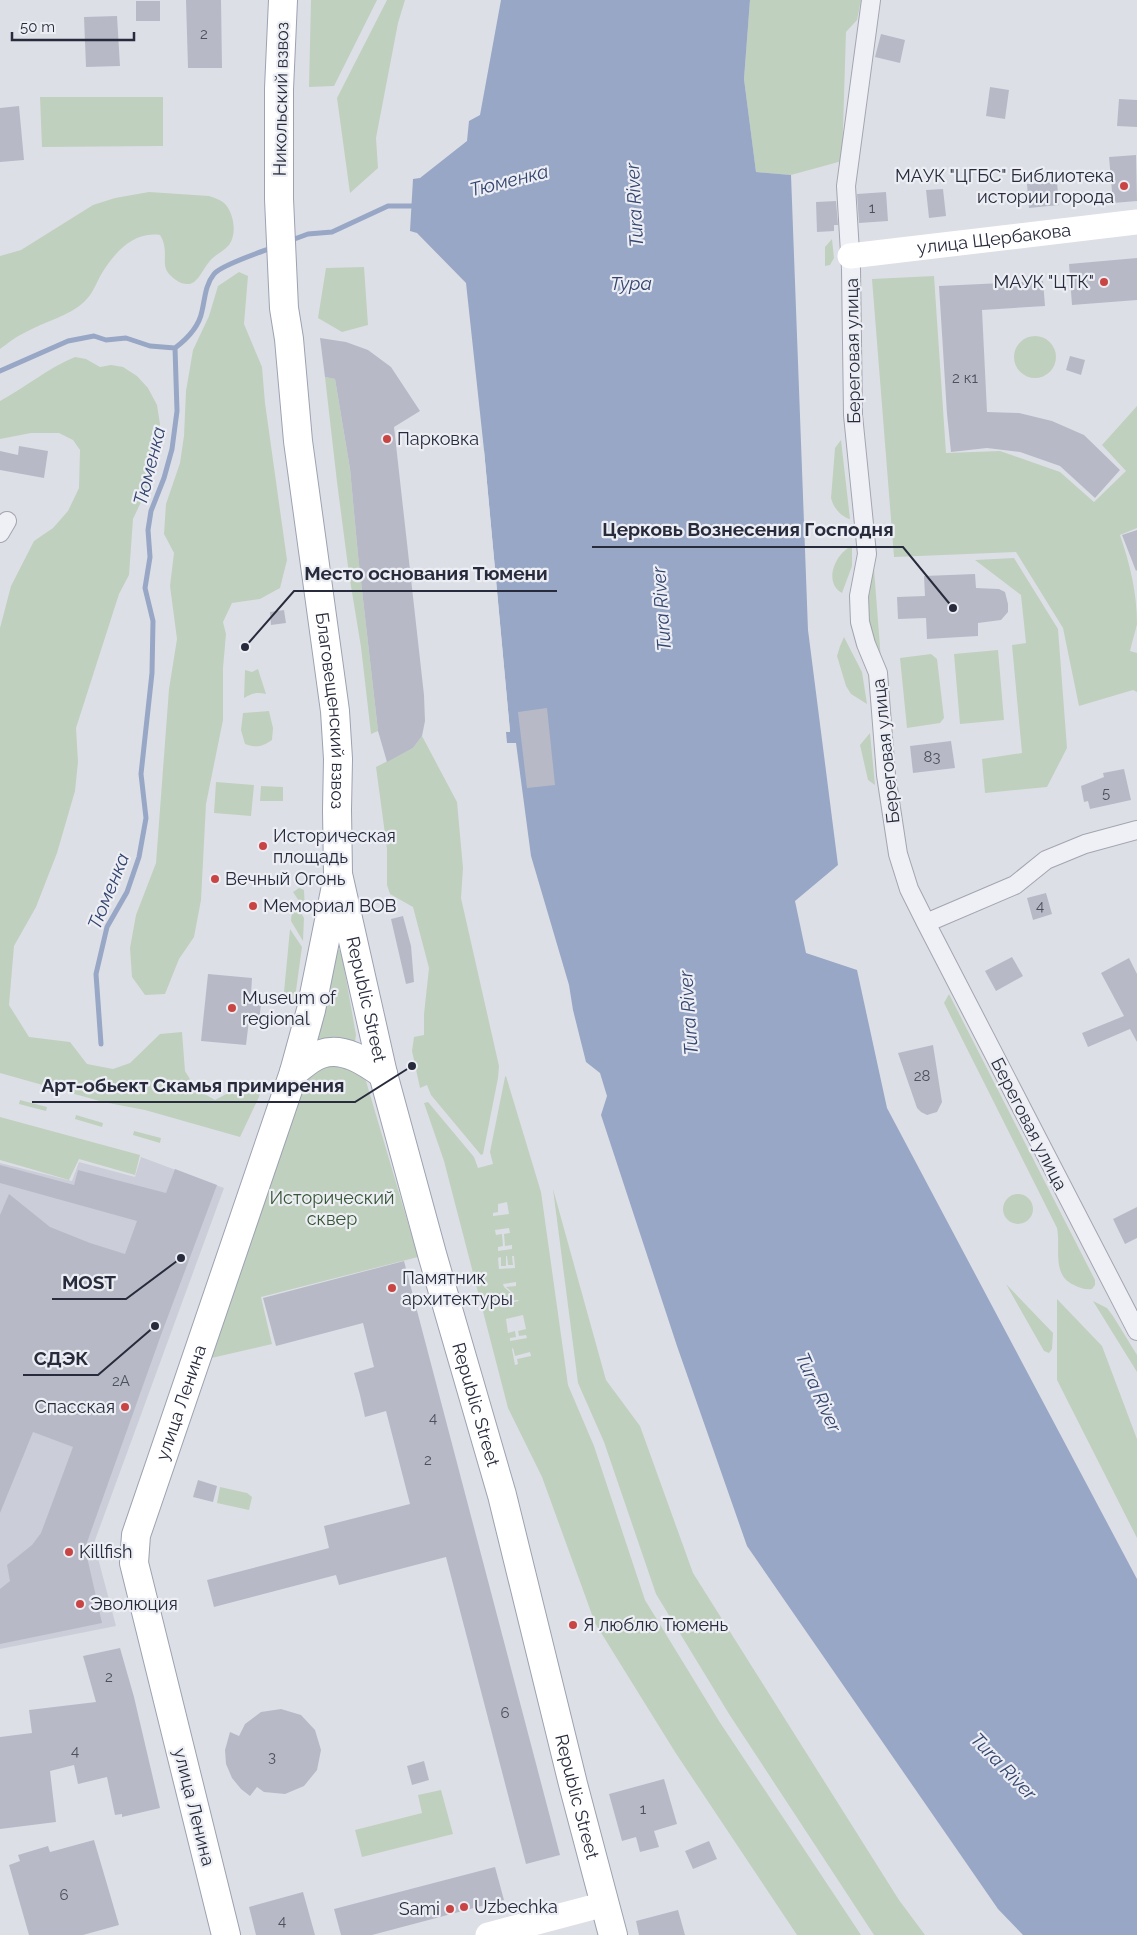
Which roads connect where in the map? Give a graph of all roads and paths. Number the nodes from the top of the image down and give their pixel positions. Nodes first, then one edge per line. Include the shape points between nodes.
1 (283, 0) edge
2 (871, 0) edge
3 (1137, 222) edge
4 (850, 256) junction
5 (284, 308) joint
6 (1137, 830) edge
7 (338, 874) junction
8 (926, 923) junction
9 (294, 1072) junction
10 (383, 1074) junction
11 (1137, 1331) edge
12 (605, 1904) junction
13 (226, 1935) edge
14 (488, 1935) edge
15 (613, 1935) edge

1 - 5 main road, Никольский взвоз via 279,199
2 - 4 street, Береговая улица via 846,186
3 - 4 street, улица Щербакова
4 - 8 street, Береговая улица via 852,415 867,554 859,596 860,622 878,672 886,775 898,854 909,889
5 - 7 main road, Благовещенский взвоз via 298,441 336,711
6 - 8 street via 1085,844 1046,860 1015,885
7 - 9 main road, улица Ленина via 311,1010
7 - 10 main road, Republic Street
8 - 11 street, Береговая улица
9 - 10 main road via 321,1054 338,1052
9 - 13 main road, улица Ленина via 136,1535 134,1564
10 - 12 main road, Republic Street via 502,1495
12 - 14 street
12 - 15 main road, Republic Street

